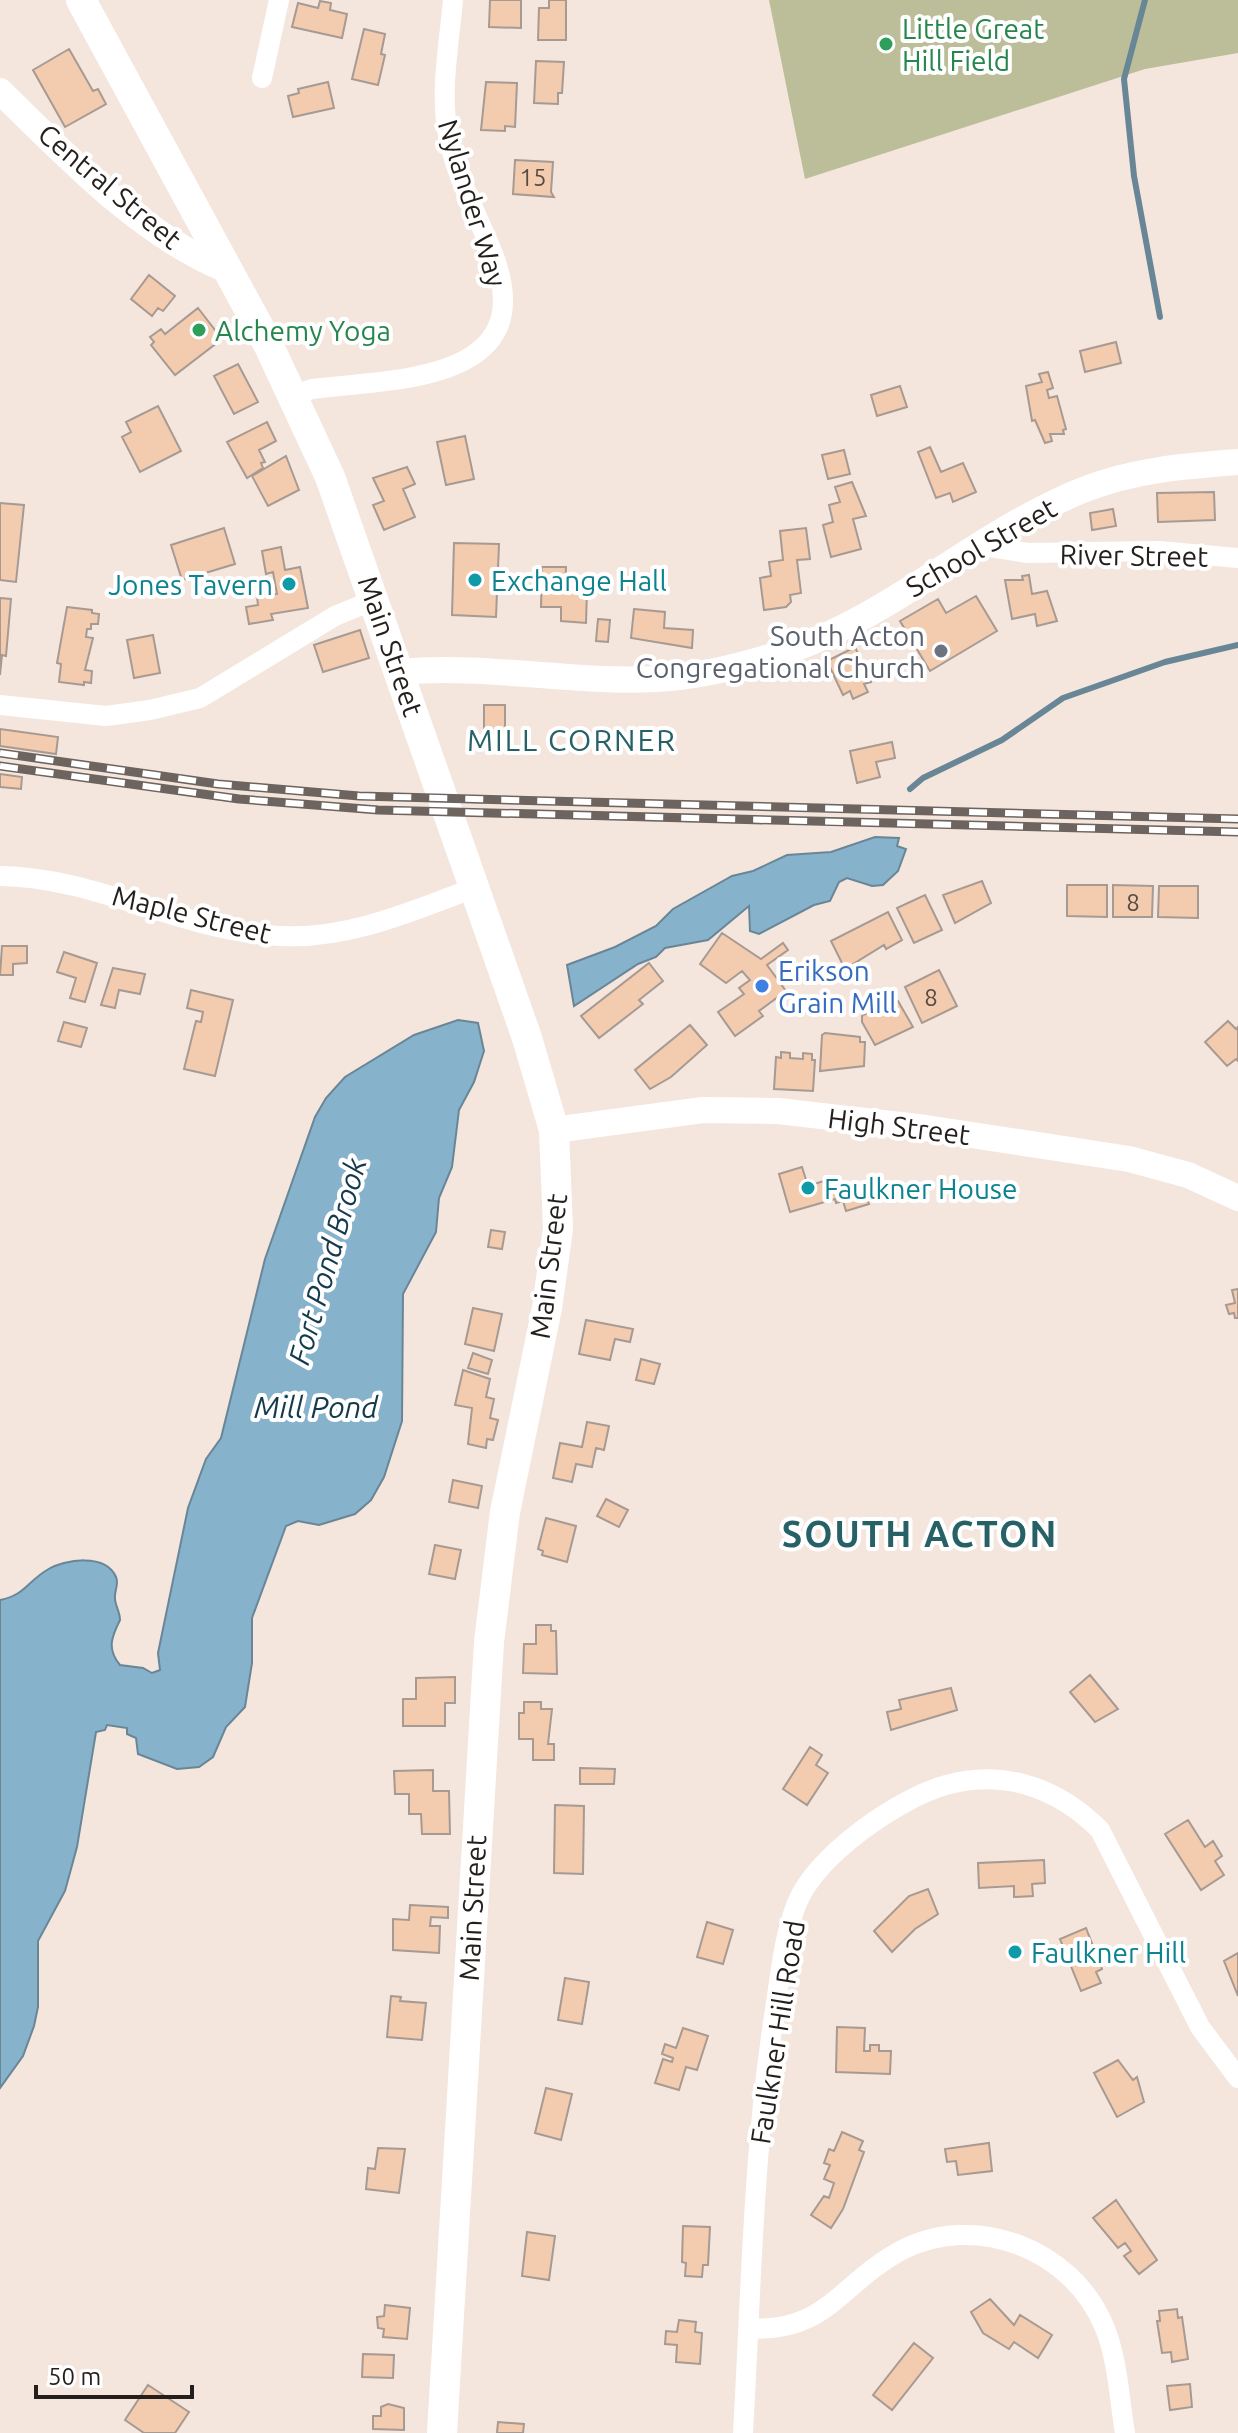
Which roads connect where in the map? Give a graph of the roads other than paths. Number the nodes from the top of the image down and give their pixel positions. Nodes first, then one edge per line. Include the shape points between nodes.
1 (81, 0) edge
2 (279, 0) edge
3 (453, 0) edge
4 (262, 78) dead end
5 (0, 91) edge
6 (227, 270) junction
7 (295, 395) junction
8 (1238, 462) edge
9 (983, 546) junction
10 (1238, 558) edge
11 (374, 600) junction
12 (400, 672) junction
13 (0, 705) edge
14 (0, 876) edge
15 (474, 888) junction
16 (554, 1130) junction
17 (1238, 1198) edge
18 (1238, 2078) edge
19 (749, 2328) junction
20 (442, 2433) edge
21 (743, 2433) edge
22 (1125, 2433) edge

1 - 6 main road, Main Street
2 - 4 street
3 - 7 street, Nylander Way via 446,124 502,286 499,321 480,353 451,369
5 - 6 street, Central Street via 110,193 172,242
6 - 7 main road, Main Street
7 - 11 main road, Main Street
8 - 9 street, School Street via 1152,471 1097,485 1038,511
9 - 10 street, River Street via 1028,553 1159,551
9 - 12 street, School Street via 816,640 721,671 647,680
11 - 12 main road, Main Street
11 - 13 street via 276,649 200,698 106,716
12 - 15 main road, Main Street
14 - 15 street, Maple Street via 58,881 241,931 290,937 353,929
15 - 16 main road, Main Street
16 - 17 street, High Street via 703,1110 778,1111 1129,1159 1188,1175
16 - 20 main road, Main Street via 554,1266 505,1512 489,1642
18 - 19 street, Faulkner Hill Road via 1200,2027 1100,1830 1079,1809 1025,1783 996,1779 968,1780 917,1797 831,1858 798,1901 788,1931 762,2098
19 - 21 street, Faulkner Hill Road
19 - 22 street via 801,2324 888,2258 924,2242 963,2235 1002,2239 1056,2264 1095,2308 1110,2345

